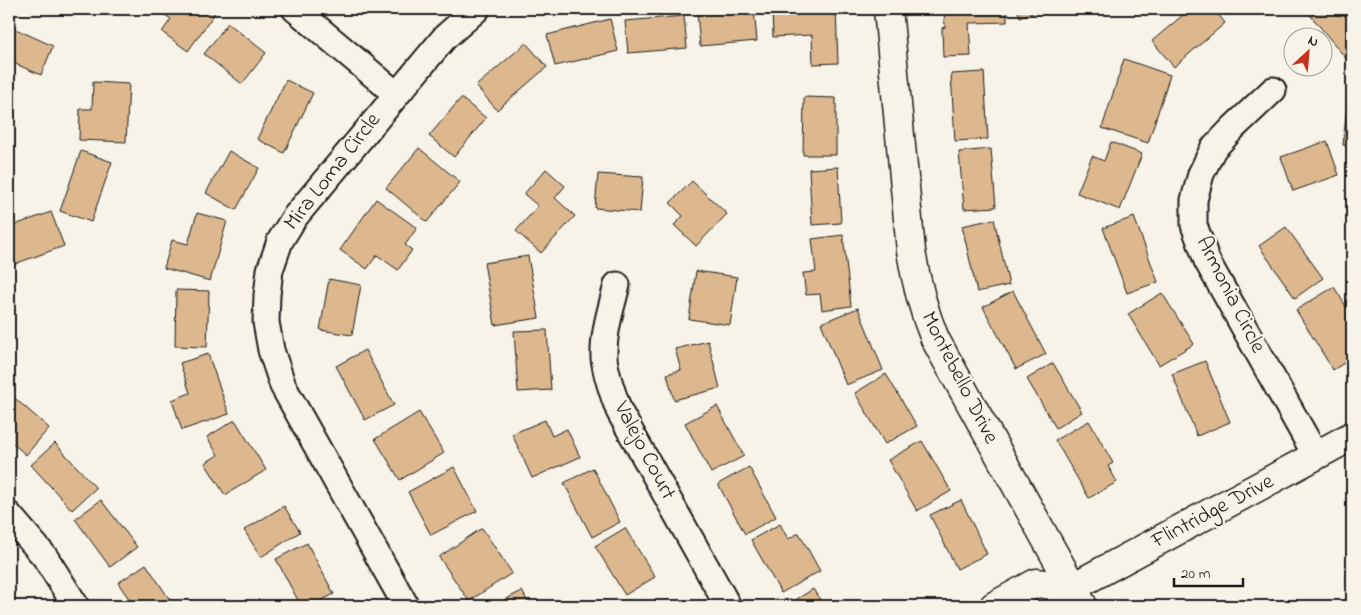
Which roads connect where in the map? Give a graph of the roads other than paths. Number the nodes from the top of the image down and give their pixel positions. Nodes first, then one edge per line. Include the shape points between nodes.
1 (295, 9) edge
2 (477, 9) edge
3 (888, 9) edge
4 (1273, 90) dead end
5 (396, 94) junction
6 (617, 285) dead end
7 (1352, 436) edge
8 (1316, 456) junction
9 (9, 515) edge
10 (1072, 600) edge
11 (76, 606) edge
12 (406, 606) edge
13 (728, 606) edge
14 (994, 606) edge

1 - 5 street
2 - 5 street, Mira Loma Circle via 445,37
3 - 10 street, Montebello Drive via 911,251 923,309 935,339
4 - 8 street, Armonia Circle via 1213,149 1201,174 1194,200 1194,224 1207,261
5 - 12 street, Mira Loma Circle via 294,218 280,241 270,270 266,322 283,386
6 - 13 street, Valejo Court via 605,333 604,358 619,411
7 - 8 street, Flintridge Drive
8 - 10 street, Flintridge Drive
9 - 11 street via 45,557
10 - 14 street via 1036,582

